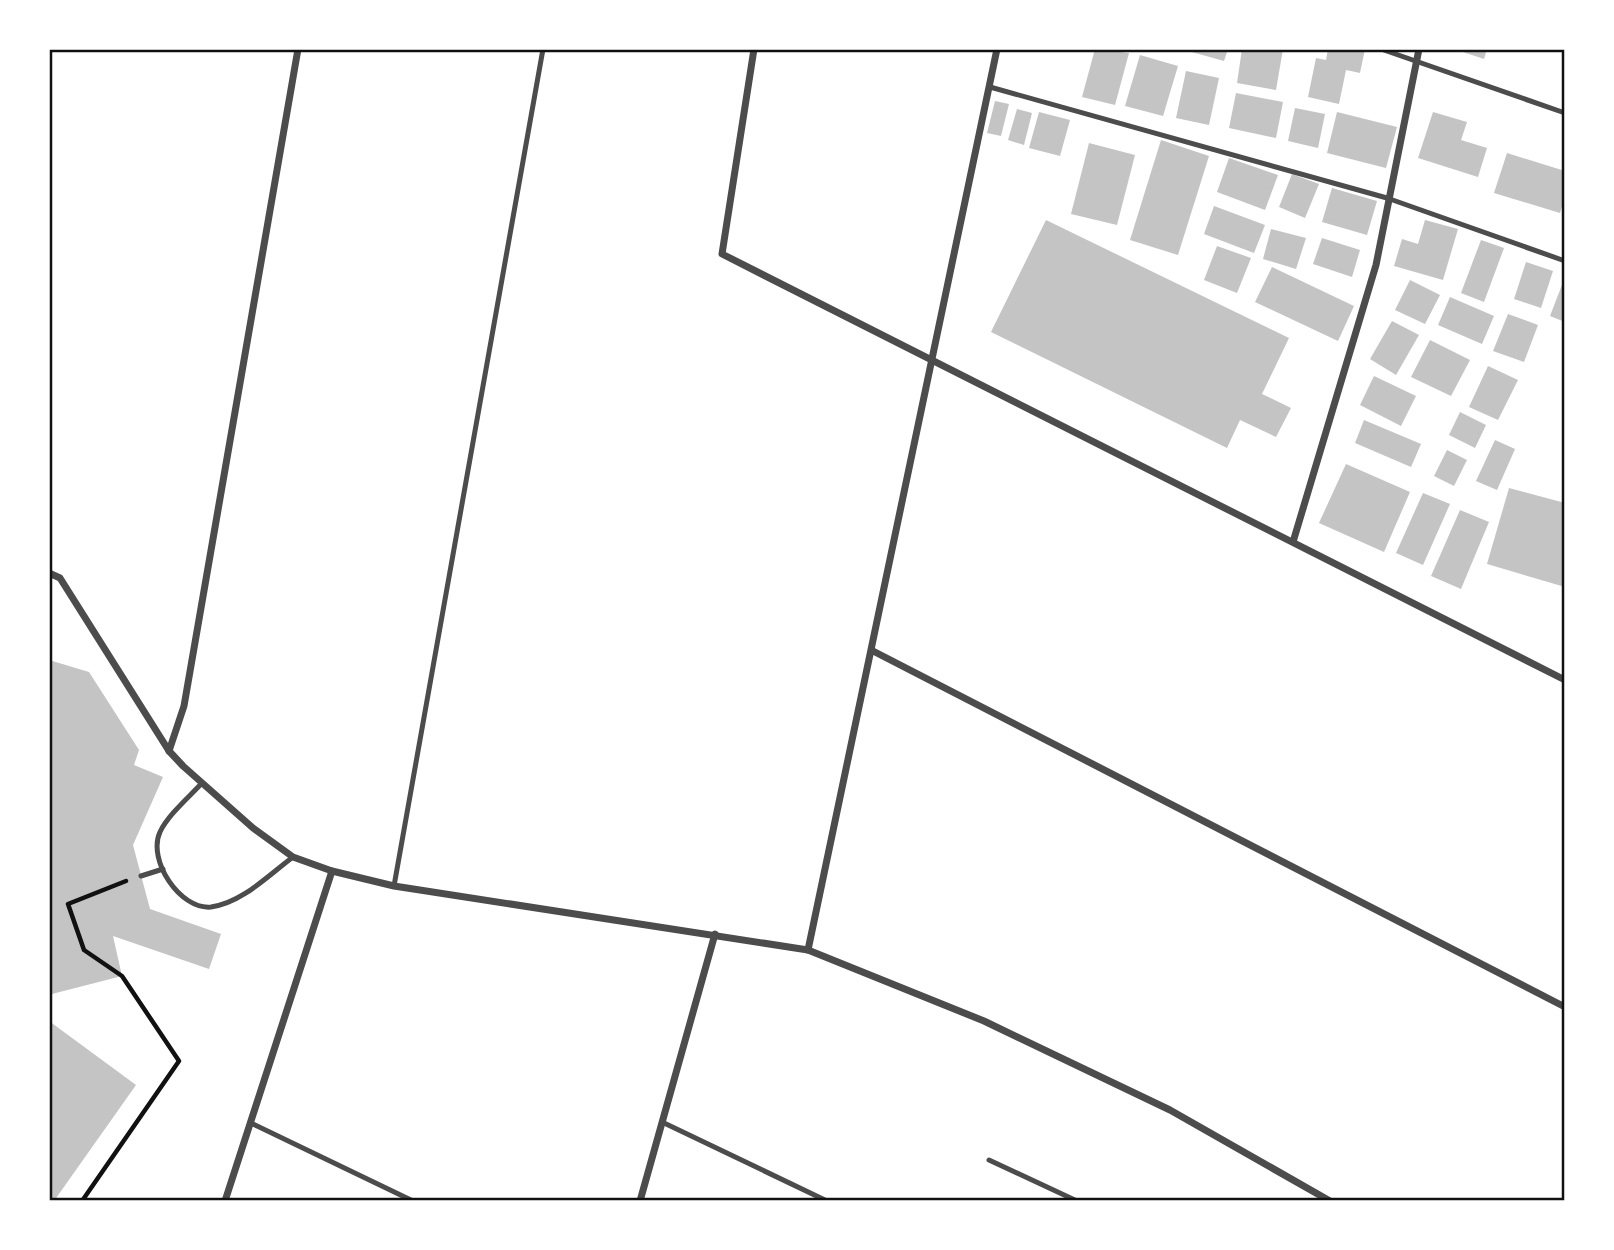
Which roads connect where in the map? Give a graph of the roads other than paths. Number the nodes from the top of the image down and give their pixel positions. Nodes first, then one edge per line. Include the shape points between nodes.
1 (298, 49) edge
2 (543, 49) edge
3 (753, 49) edge
4 (997, 49) edge
5 (1381, 49) edge
6 (1419, 49) edge
7 (1417, 62) junction
8 (990, 87) junction
9 (1565, 113) edge
10 (1387, 198) junction
11 (1565, 261) edge
12 (932, 360) junction
13 (1293, 542) junction
14 (49, 573) edge
15 (873, 651) junction
16 (1565, 680) edge
17 (169, 751) junction
18 (202, 783) junction
19 (293, 857) junction
20 (163, 869) junction
21 (332, 871) junction
22 (141, 876) road end
23 (394, 886) junction
24 (715, 934) junction
25 (808, 950) junction
26 (1565, 1007) edge
27 (662, 1122) junction
28 (251, 1123) junction
29 (989, 1160) dead end
30 (225, 1201) edge
31 (413, 1201) edge
32 (640, 1201) edge
33 (827, 1201) edge
34 (1077, 1201) edge
35 (1329, 1201) edge

1 - 17 street via 184,706
2 - 23 lane
3 - 12 street via 722,254
4 - 8 street
5 - 7 lane
6 - 7 street
7 - 9 lane
7 - 10 street
8 - 10 lane
8 - 12 street
10 - 11 lane
10 - 13 street via 1376,265
12 - 13 street
12 - 15 street
13 - 16 street
14 - 17 street via 60,578
15 - 25 street
15 - 26 street
17 - 18 street
18 - 19 street
18 - 20 lane via 159,833
19 - 20 lane via 242,895 209,907 185,898
19 - 21 street
20 - 22 lane
21 - 23 street
21 - 28 street
23 - 24 street
24 - 25 street
24 - 27 street
25 - 35 street via 984,1021 1170,1110
27 - 32 street
27 - 33 lane
28 - 30 street
28 - 31 lane
29 - 34 lane

